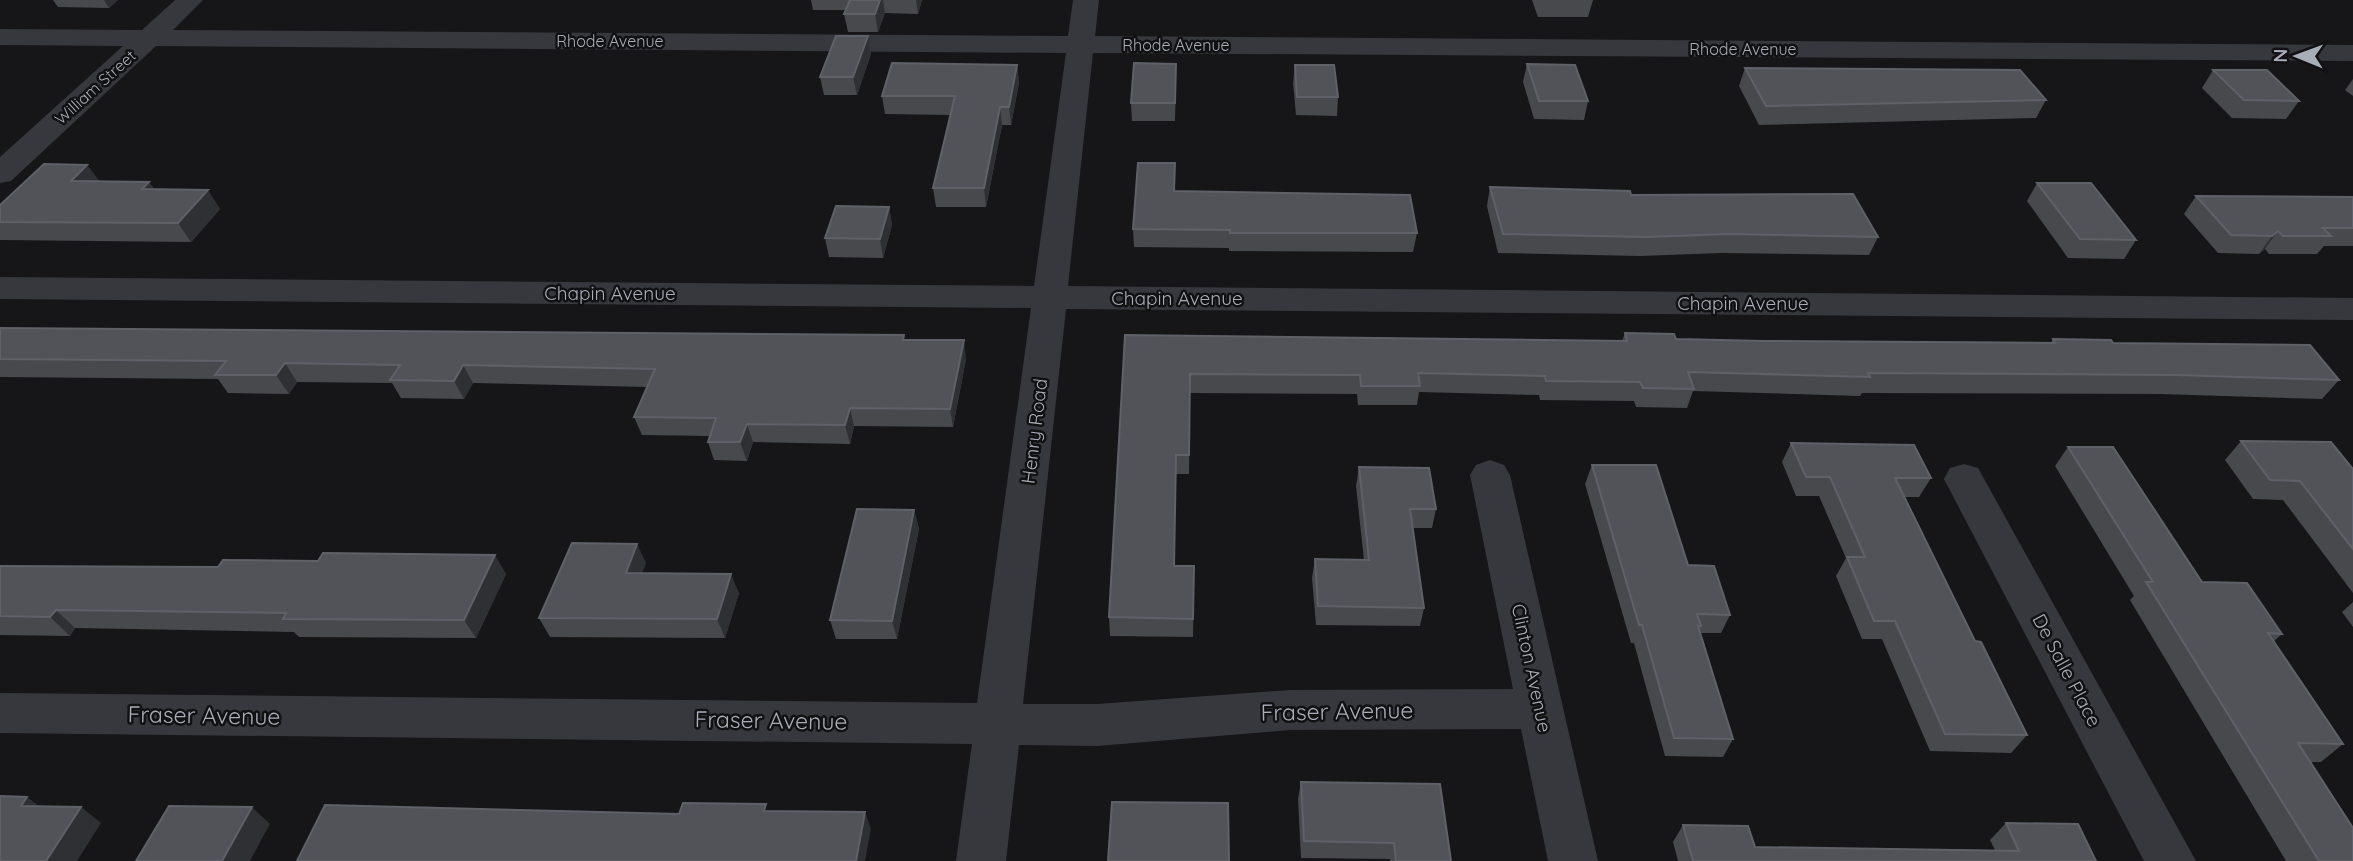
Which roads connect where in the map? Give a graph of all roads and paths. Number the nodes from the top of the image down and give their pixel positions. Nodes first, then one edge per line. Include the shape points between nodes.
1 (190, 0) edge
2 (1086, 0) edge
3 (0, 37) edge
4 (148, 38) junction
5 (1081, 45) junction
6 (2353, 53) edge
7 (0, 174) edge
8 (0, 288) edge
9 (1051, 297) junction
10 (2353, 309) edge
11 (1490, 475) dead end
12 (1964, 478) dead end
13 (1541, 709) junction
14 (0, 713) edge
15 (998, 722) junction
16 (981, 861) edge
17 (1573, 861) edge
18 (2171, 861) edge

1 - 4 street, William Street
2 - 5 street, Henry Road
3 - 4 street, Rhode Avenue
4 - 5 street, Rhode Avenue
4 - 7 street, William Street
5 - 6 street, Rhode Avenue
5 - 9 street, Henry Road
8 - 9 street, Chapin Avenue
9 - 10 street, Chapin Avenue
9 - 15 street, Henry Road
11 - 13 street, Clinton Avenue
12 - 18 street, De Salle Place
13 - 15 street, Fraser Avenue via 1290,710 1097,725
13 - 17 street, Clinton Avenue
14 - 15 street, Fraser Avenue
15 - 16 street, Henry Road

